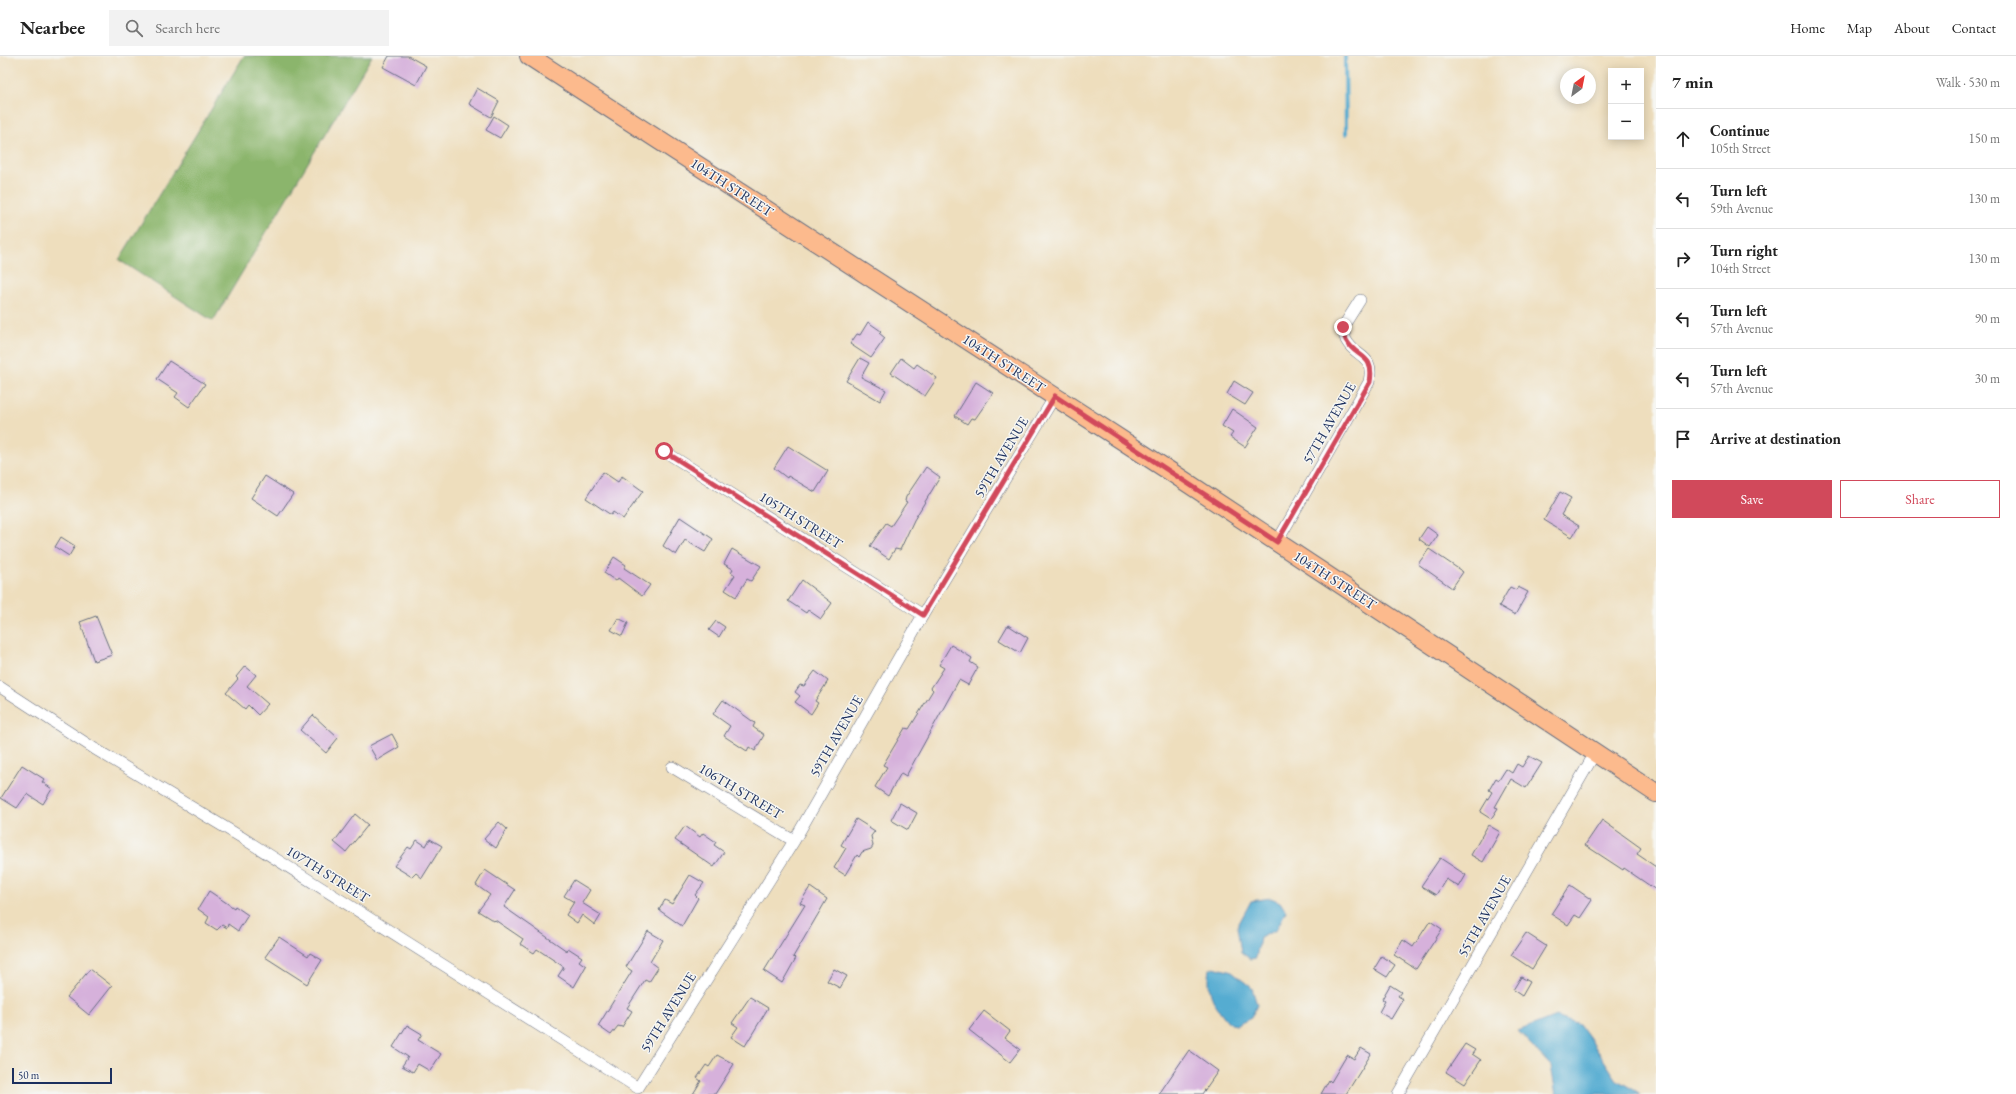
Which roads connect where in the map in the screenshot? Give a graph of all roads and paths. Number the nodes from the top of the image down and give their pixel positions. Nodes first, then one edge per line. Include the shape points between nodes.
1 (529, 56) edge
2 (1360, 300) dead end
3 (1055, 396) junction
4 (664, 451) dead end
5 (1277, 542) junction
6 (923, 615) junction
7 (0, 687) edge
8 (1595, 752) junction
9 (672, 767) dead end
10 (1656, 793) edge
11 (794, 841) junction
12 (638, 1088) joint
13 (1398, 1094) edge

1 - 3 main road, 104TH STREET
2 - 5 street, 57TH AVENUE via 1343,327 1346,340 1368,361 1371,371 1370,382
3 - 5 main road, 104TH STREET
3 - 6 street, 59TH AVENUE
4 - 6 street, 105TH STREET
5 - 8 main road, 104TH STREET
6 - 11 street, 59TH AVENUE
7 - 12 street, 107TH STREET
8 - 10 main road, 104TH STREET
8 - 13 street, 55TH AVENUE
9 - 11 street, 106TH STREET
11 - 12 street, 59TH AVENUE

